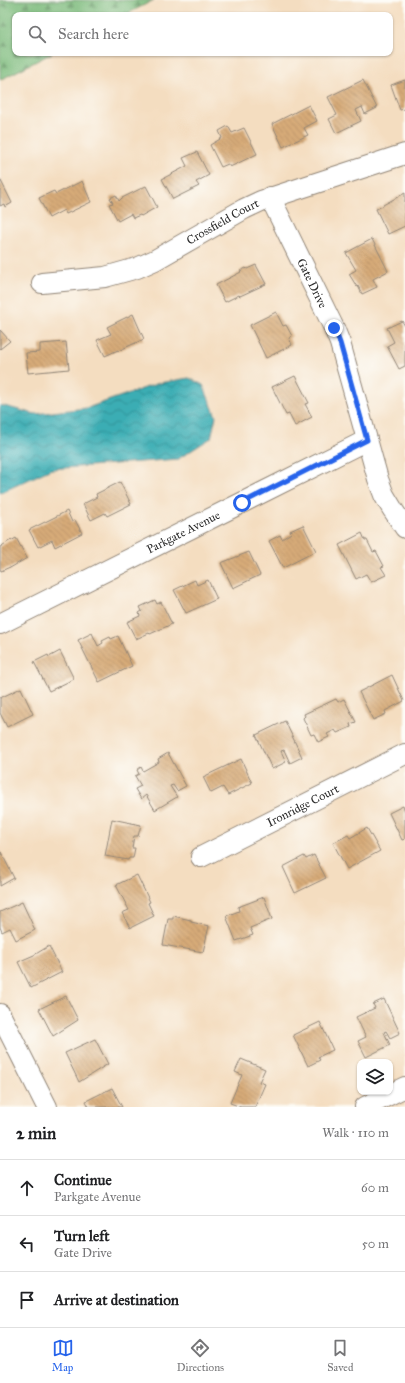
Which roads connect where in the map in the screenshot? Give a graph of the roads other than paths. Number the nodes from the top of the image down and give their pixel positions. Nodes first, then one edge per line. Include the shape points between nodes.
1 (405, 154) edge
2 (270, 197) junction
3 (42, 283) dead end
4 (367, 440) junction
5 (405, 528) edge
6 (0, 624) edge
7 (405, 754) edge
8 (201, 857) dead end
9 (0, 1014) edge
10 (405, 1087) edge
11 (47, 1107) edge
12 (365, 1107) edge

1 - 2 street, Crossfield Court
2 - 3 street, Crossfield Court via 137,268 105,277
2 - 4 street, Gate Drive via 340,343
4 - 5 street, Gate Drive via 384,495
4 - 6 street, Parkgate Avenue
7 - 8 street, Ironridge Court
9 - 11 street
10 - 12 street

